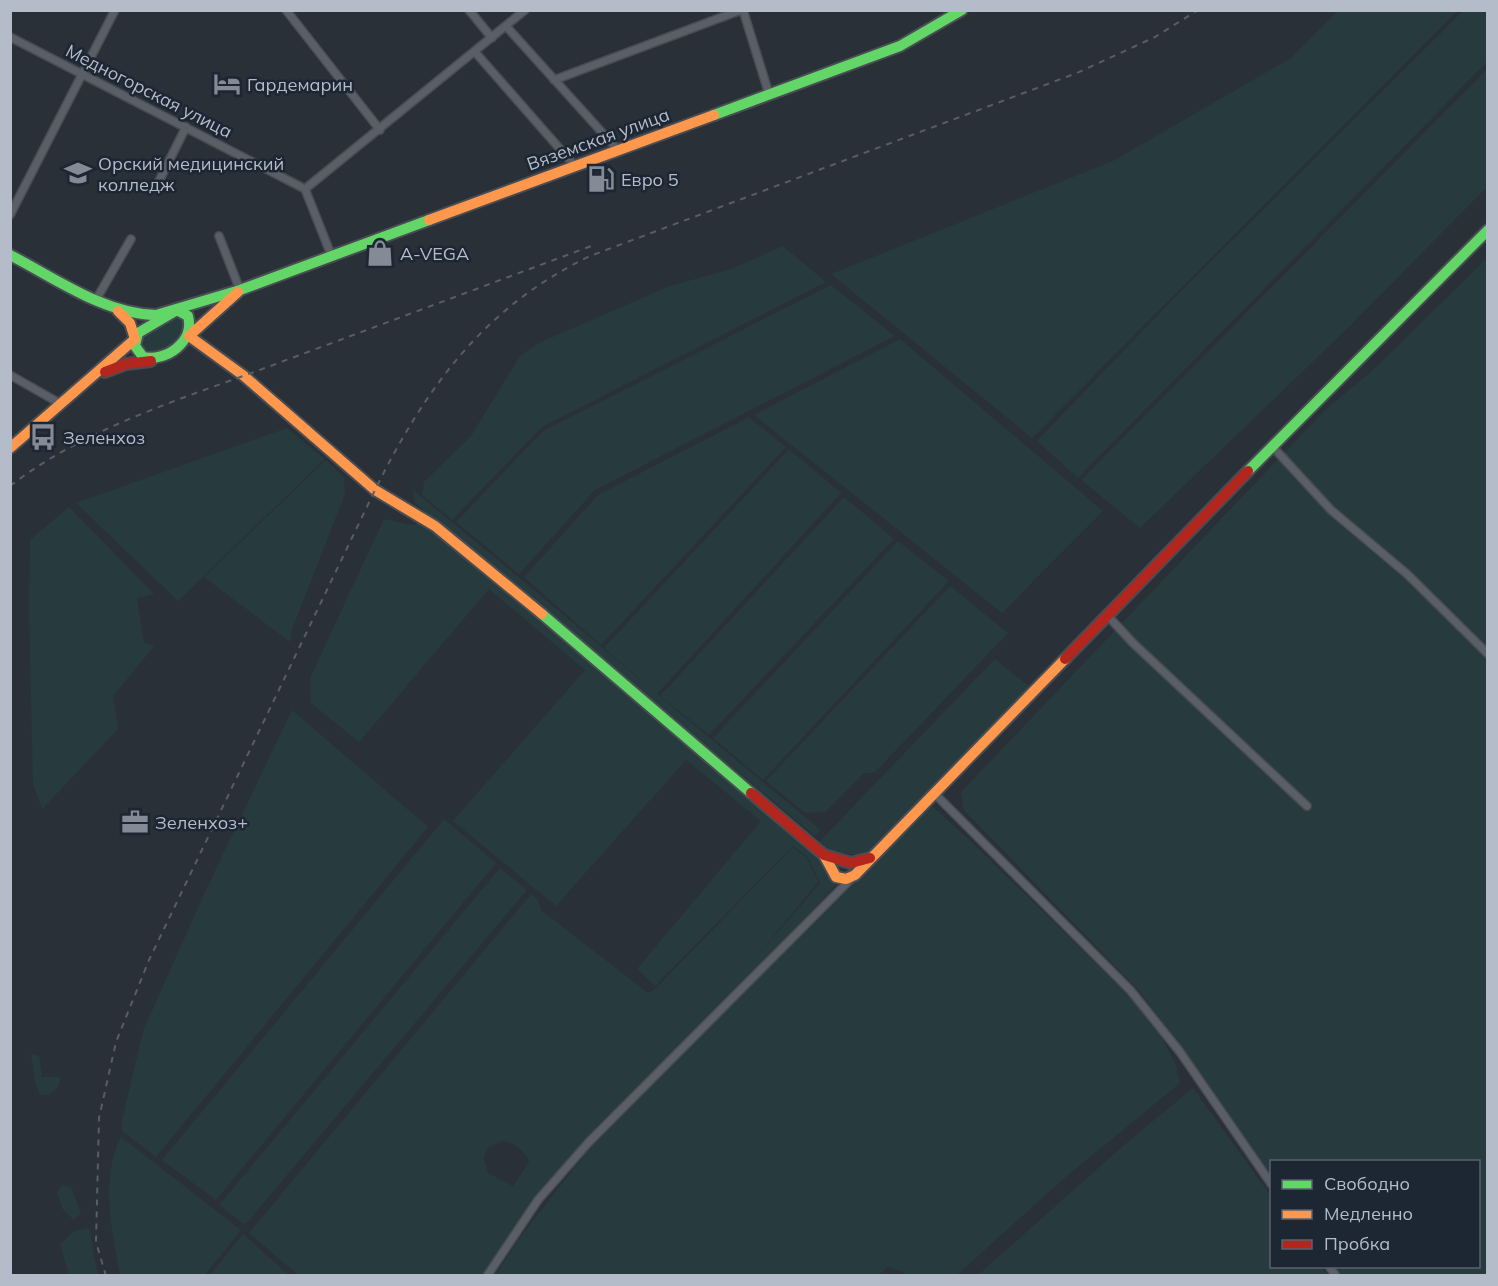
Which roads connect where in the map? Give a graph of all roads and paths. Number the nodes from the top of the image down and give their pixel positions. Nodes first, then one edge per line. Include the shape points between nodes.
1 (116, 10) edge
2 (286, 10) edge
3 (469, 10) edge
4 (525, 10) edge
5 (742, 10) edge
6 (962, 10) edge
7 (506, 26) junction
8 (10, 37) edge
9 (492, 38) junction
10 (475, 52) junction
11 (83, 74) junction
12 (554, 80) junction
13 (769, 94) junction
14 (186, 127) junction
15 (380, 130) junction
16 (616, 149) junction
17 (574, 165) junction
18 (156, 187) dead end
19 (305, 189) junction
20 (10, 215) edge
21 (1488, 230) edge
22 (219, 236) dead end
23 (131, 239) dead end
24 (10, 255) edge
25 (332, 256) junction
26 (240, 290) junction
27 (97, 298) junction
28 (171, 311) junction
29 (189, 336) junction
30 (135, 339) junction
31 (152, 361) junction
32 (10, 375) edge
33 (89, 380) junction
34 (61, 404) junction
35 (1272, 446) junction
36 (10, 448) edge
37 (1107, 615) junction
38 (1488, 654) edge
39 (935, 794) junction
40 (1307, 806) dead end
41 (824, 855) junction
42 (875, 855) junction
43 (855, 875) junction
44 (1270, 1182) edge
45 (487, 1275) edge

1 - 11 street
2 - 15 street
3 - 9 street
4 - 7 street
5 - 12 street
5 - 13 street
6 - 13 main road, Вяземская улица via 900,46
7 - 9 street
7 - 12 street
8 - 11 street, Медногорская улица
9 - 10 street
10 - 15 street
10 - 17 street
11 - 14 street, Медногорская улица
11 - 20 street
12 - 16 street
13 - 16 main road, Вяземская улица
14 - 18 street
14 - 19 street, Медногорская улица
15 - 19 street
16 - 17 main road, Вяземская улица
17 - 25 main road, Вяземская улица
19 - 25 street
21 - 35 main road
22 - 26 street
23 - 27 street
24 - 27 main road
25 - 26 main road, Вяземская улица
26 - 28 main road, Вяземская улица
26 - 29 main road
27 - 28 main road via 141,315
27 - 30 main road via 125,316
28 - 29 main road via 189,316
28 - 30 main road via 142,328
29 - 31 main road
29 - 41 main road via 244,376 375,490 467,550
30 - 31 main road via 138,353
30 - 33 main road
31 - 33 main road via 119,366
32 - 34 street
33 - 34 main road
34 - 36 main road
35 - 37 main road
35 - 38 street via 1331,510 1407,574
37 - 39 main road
37 - 40 street
39 - 42 main road
39 - 44 street via 1131,991 1180,1052
41 - 42 main road via 851,863
41 - 43 main road via 836,877 846,879
42 - 43 main road
43 - 45 street via 588,1143 537,1200

